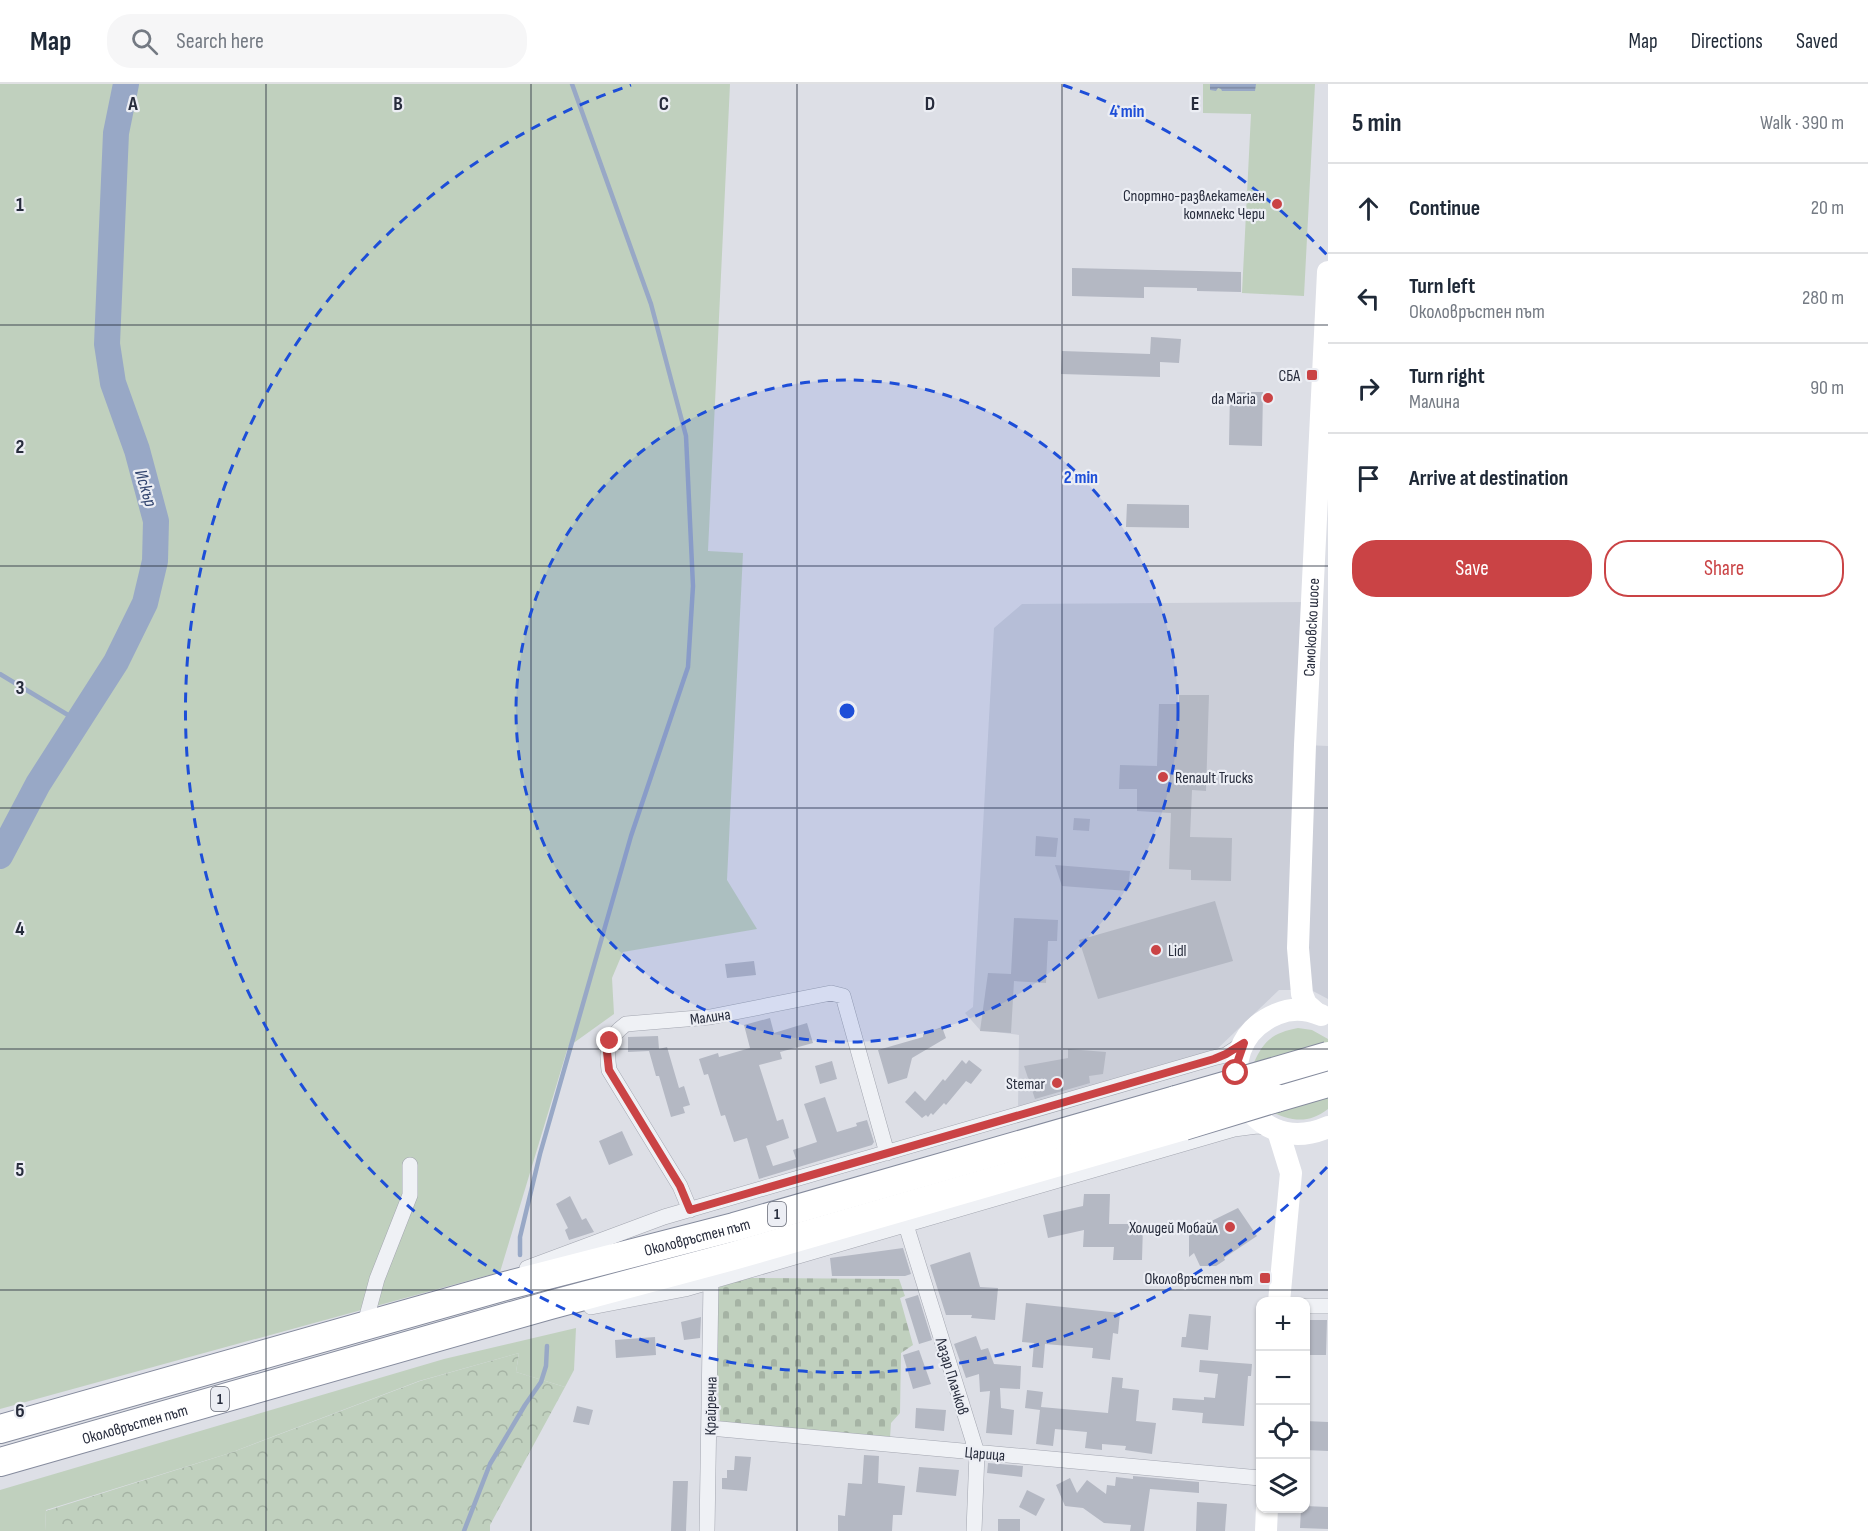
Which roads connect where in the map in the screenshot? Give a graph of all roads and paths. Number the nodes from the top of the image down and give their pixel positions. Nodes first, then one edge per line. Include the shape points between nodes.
1 (1328, 272) edge
2 (1298, 948) junction
3 (1321, 1015) edge
4 (1272, 1016) junction
5 (1244, 1043) junction
6 (1328, 1056) edge
7 (1328, 1083) edge
8 (1180, 1113) junction
9 (1273, 1129) junction
10 (1322, 1129) edge
11 (887, 1153) junction
12 (410, 1165) dead end
13 (1291, 1173) junction
14 (690, 1210) junction
15 (906, 1225) junction
16 (711, 1281) junction
17 (1279, 1297) edge
18 (1310, 1306) edge
19 (1328, 1306) edge
20 (370, 1325) junction
21 (441, 1336) junction
22 (710, 1428) junction
23 (0, 1429) edge
24 (977, 1453) junction
25 (0, 1462) edge
26 (1256, 1478) edge
27 (1267, 1513) edge
28 (707, 1531) edge
29 (974, 1531) edge
30 (1266, 1531) edge

1 - 2 main road, Самоковско шосе
2 - 3 main road via 1302,994 1306,1004
2 - 4 main road via 1288,992 1283,1005
3 - 4 main road via 1299,1009
4 - 5 main road via 1257,1026
5 - 9 main road via 1237,1063 1237,1084 1247,1107
5 - 11 street, Околовръстен път via 1214,1059
6 - 8 highway, Околовръстен път / 1, bridge
7 - 8 highway, Околовръстен път / 1, bridge
8 - 20 highway, Околовръстен път / 1 via 521,1282
8 - 21 highway, Околовръстен път / 1 via 745,1252
9 - 10 main road via 1305,1134
9 - 13 main road
9 - 15 street, Околовръстен път via 1234,1129
10 - 13 main road via 1304,1149
11 - 14 street, Околовръстен път
11 - 14 street, Малина via 843,996 831,993 710,1017 626,1024 610,1041 609,1070 680,1186
12 - 20 street via 410,1195 377,1279
13 - 17 main road
14 - 20 street, Околовръстен път
15 - 16 street, Околовръстен път
15 - 24 street, Лазар Плачков
16 - 21 street, Околовръстен път
16 - 22 street, Крайречна
18 - 19 street
20 - 23 highway, Околовръстен път / 1
21 - 25 highway, Околовръстен път / 1
22 - 24 street, Царица
22 - 28 street, Крайречна
24 - 26 street, Царица
24 - 29 street, Лазар Плачков
27 - 30 main road

